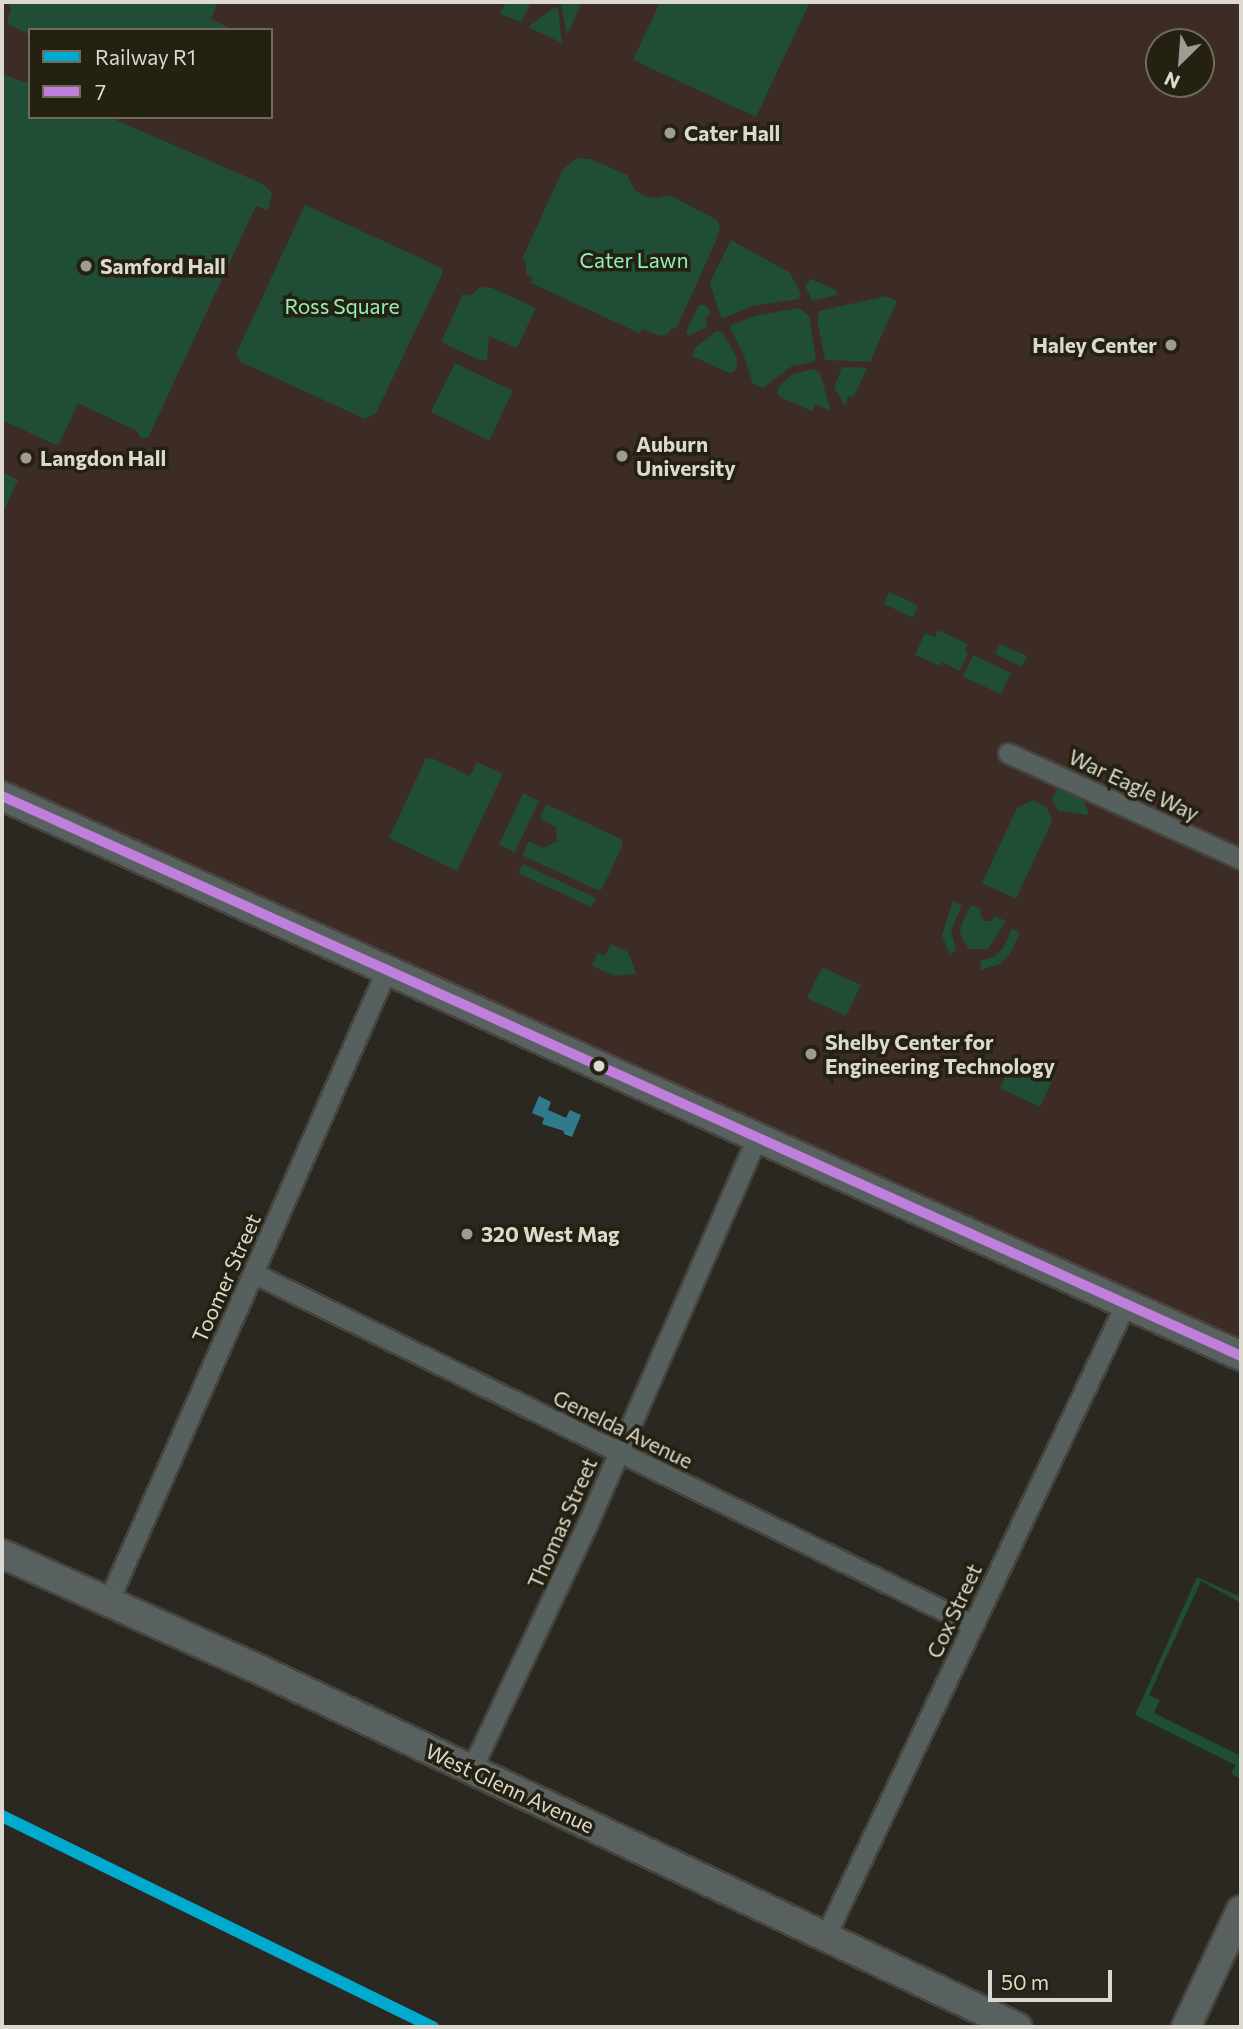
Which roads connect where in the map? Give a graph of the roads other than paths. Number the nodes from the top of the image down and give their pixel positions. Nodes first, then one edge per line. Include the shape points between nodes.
1 (1008, 753) dead end
2 (2, 796) edge
3 (1241, 859) edge
4 (386, 971) junction
5 (757, 1138) junction
6 (253, 1273) junction
7 (1125, 1305) junction
8 (1241, 1356) edge
9 (619, 1452) junction
10 (2, 1554) edge
11 (108, 1602) junction
12 (973, 1625) junction
13 (471, 1770) junction
14 (1241, 1910) edge
15 (825, 1937) junction
16 (1017, 2027) edge
17 (1186, 2027) edge

1 - 3 street, War Eagle Way
2 - 4 street
4 - 5 street
4 - 6 street, Toomer Street
5 - 7 street
5 - 9 street, Thomas Street
6 - 9 street, Genelda Avenue
6 - 11 street, Toomer Street
7 - 8 street
7 - 12 street, Cox Street
9 - 12 street, Genelda Avenue
9 - 13 street, Thomas Street
10 - 11 street, West Glenn Avenue
11 - 13 street, West Glenn Avenue
12 - 15 street, Cox Street
13 - 15 street, West Glenn Avenue
14 - 17 street
15 - 16 street, West Glenn Avenue

